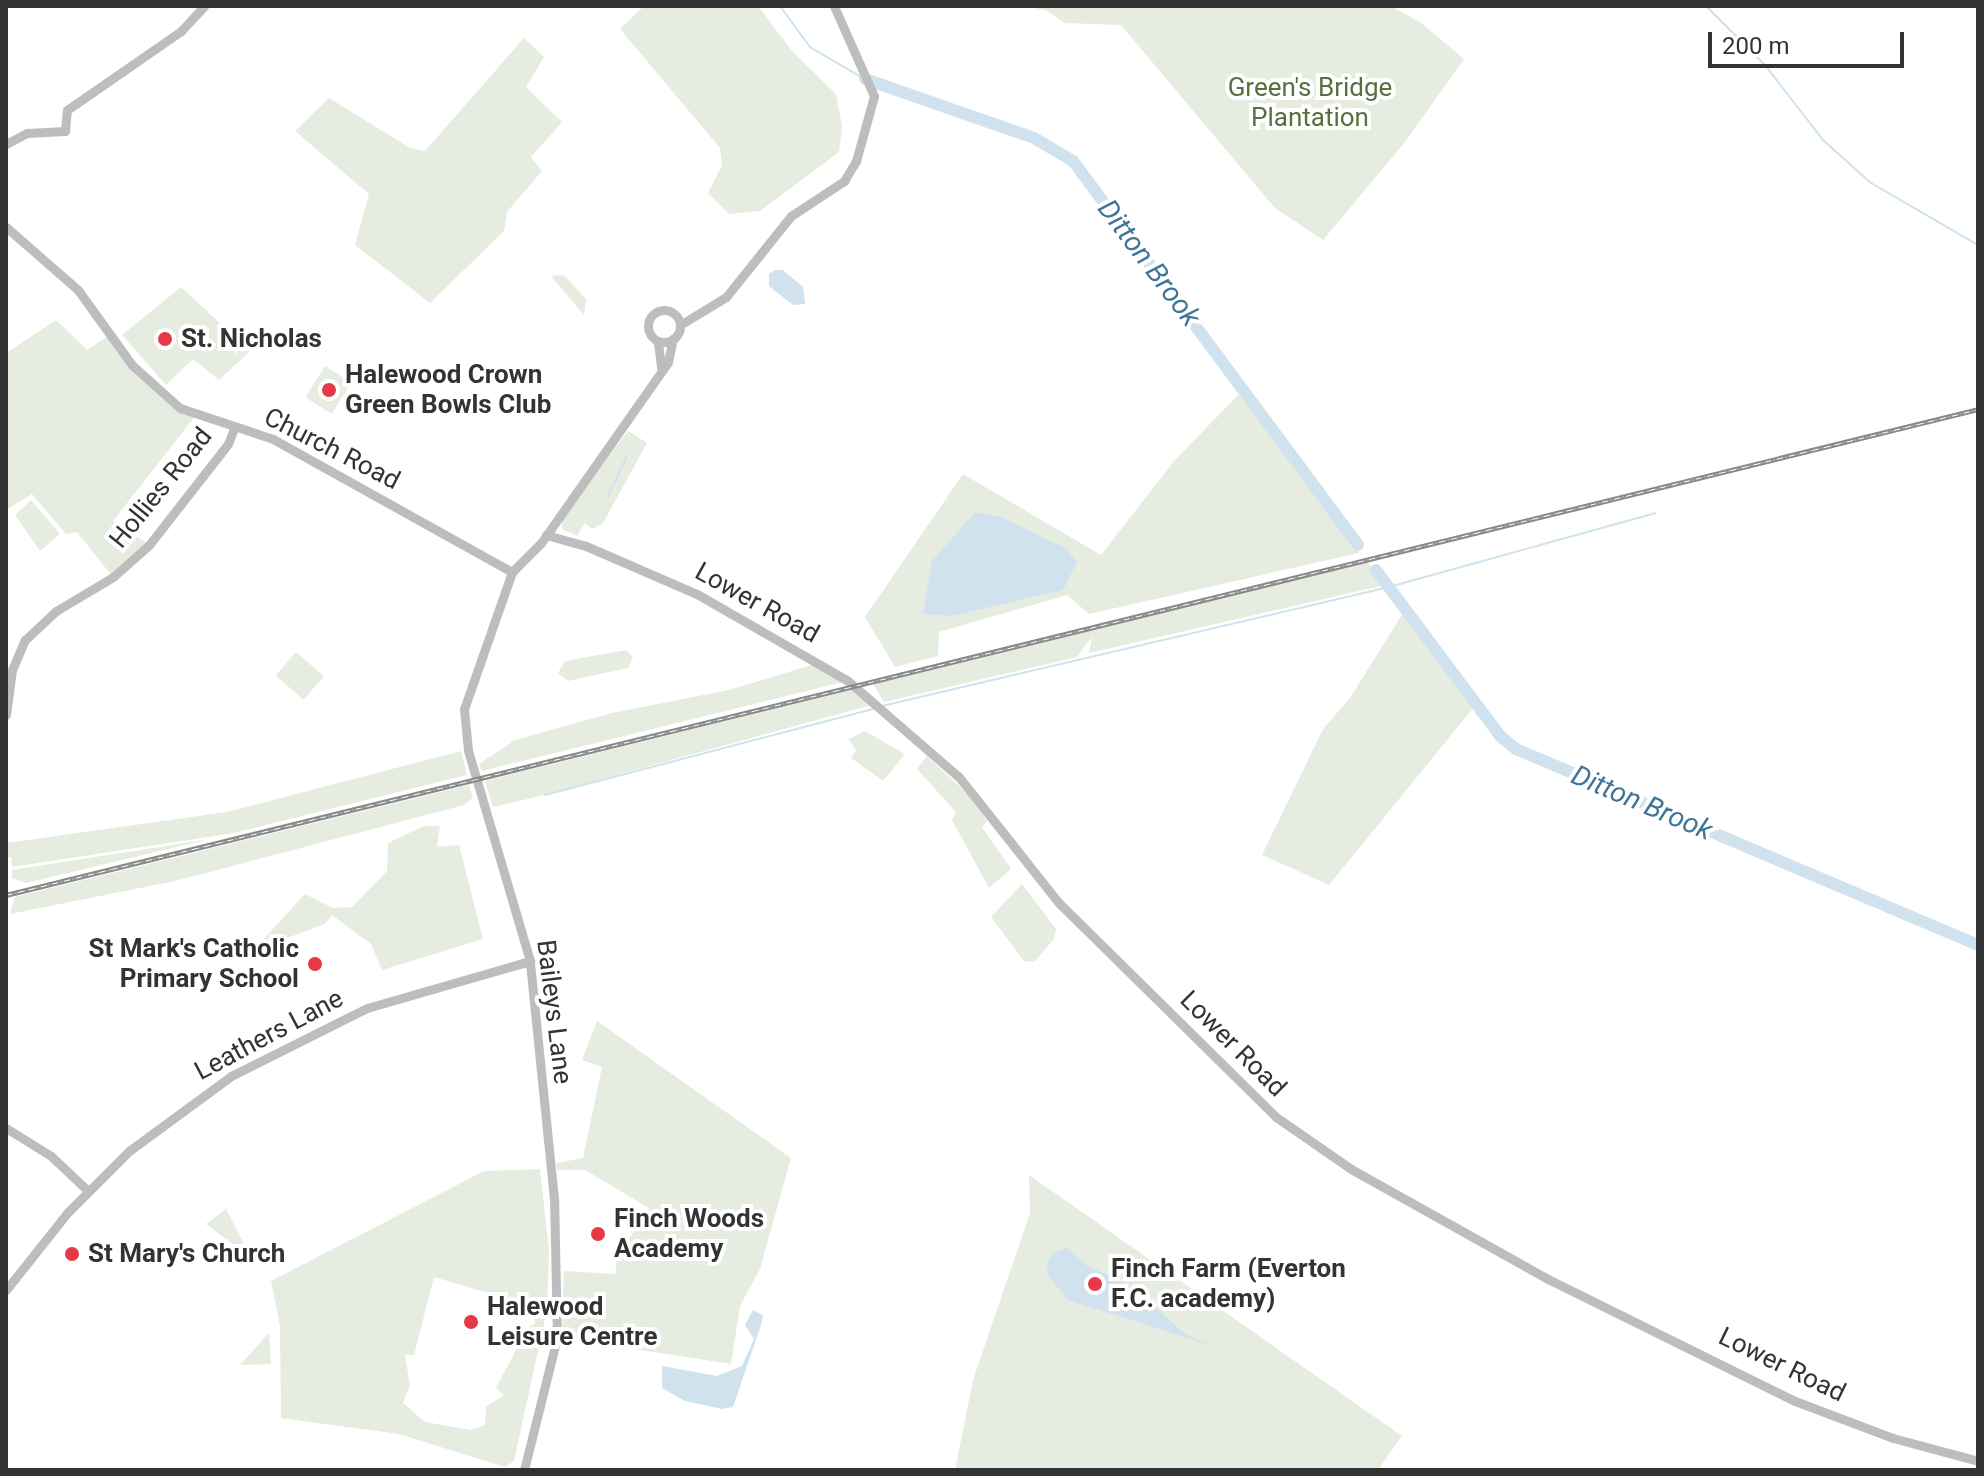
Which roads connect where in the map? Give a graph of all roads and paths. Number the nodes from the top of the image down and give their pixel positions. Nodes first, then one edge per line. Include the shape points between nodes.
1 (204, 6) edge
2 (834, 6) edge
3 (6, 144) edge
4 (6, 227) edge
5 (704, 312) junction
6 (674, 314) junction
7 (680, 325) junction
8 (673, 339) junction
9 (658, 342) junction
10 (661, 368) junction
11 (235, 426) junction
12 (546, 535) junction
13 (512, 572) junction
14 (6, 715) edge
15 (530, 961) junction
16 (6, 1128) edge
17 (88, 1191) junction
18 (6, 1290) edge
19 (1978, 1461) edge
20 (524, 1470) edge

1 - 3 street via 181,31 67,110 65,131 27,133
2 - 5 street via 858,53 874,102 856,161 844,181 791,216 726,297
4 - 11 street, Church Road via 78,290 147,379 186,411
5 - 6 street
5 - 7 street
6 - 7 street
6 - 9 street via 660,311 649,320 648,332
7 - 8 street
8 - 9 street
8 - 10 street
9 - 10 street
10 - 12 street
11 - 13 street, Church Road via 273,439
11 - 14 street, Hollies Road via 228,444 140,555 56,611 25,640 12,670
12 - 13 street
12 - 19 street, Lower Road via 597,550 712,601 833,671 874,702 969,787 1059,903 1276,1117 1388,1191 1795,1401 1893,1438
13 - 15 street, Baileys Lane via 463,717
15 - 17 street, Leathers Lane via 392,999 281,1047 195,1100
15 - 20 street, Baileys Lane via 554,1199 558,1311 555,1352
16 - 17 street via 51,1156
17 - 18 street, Leathers Lane

